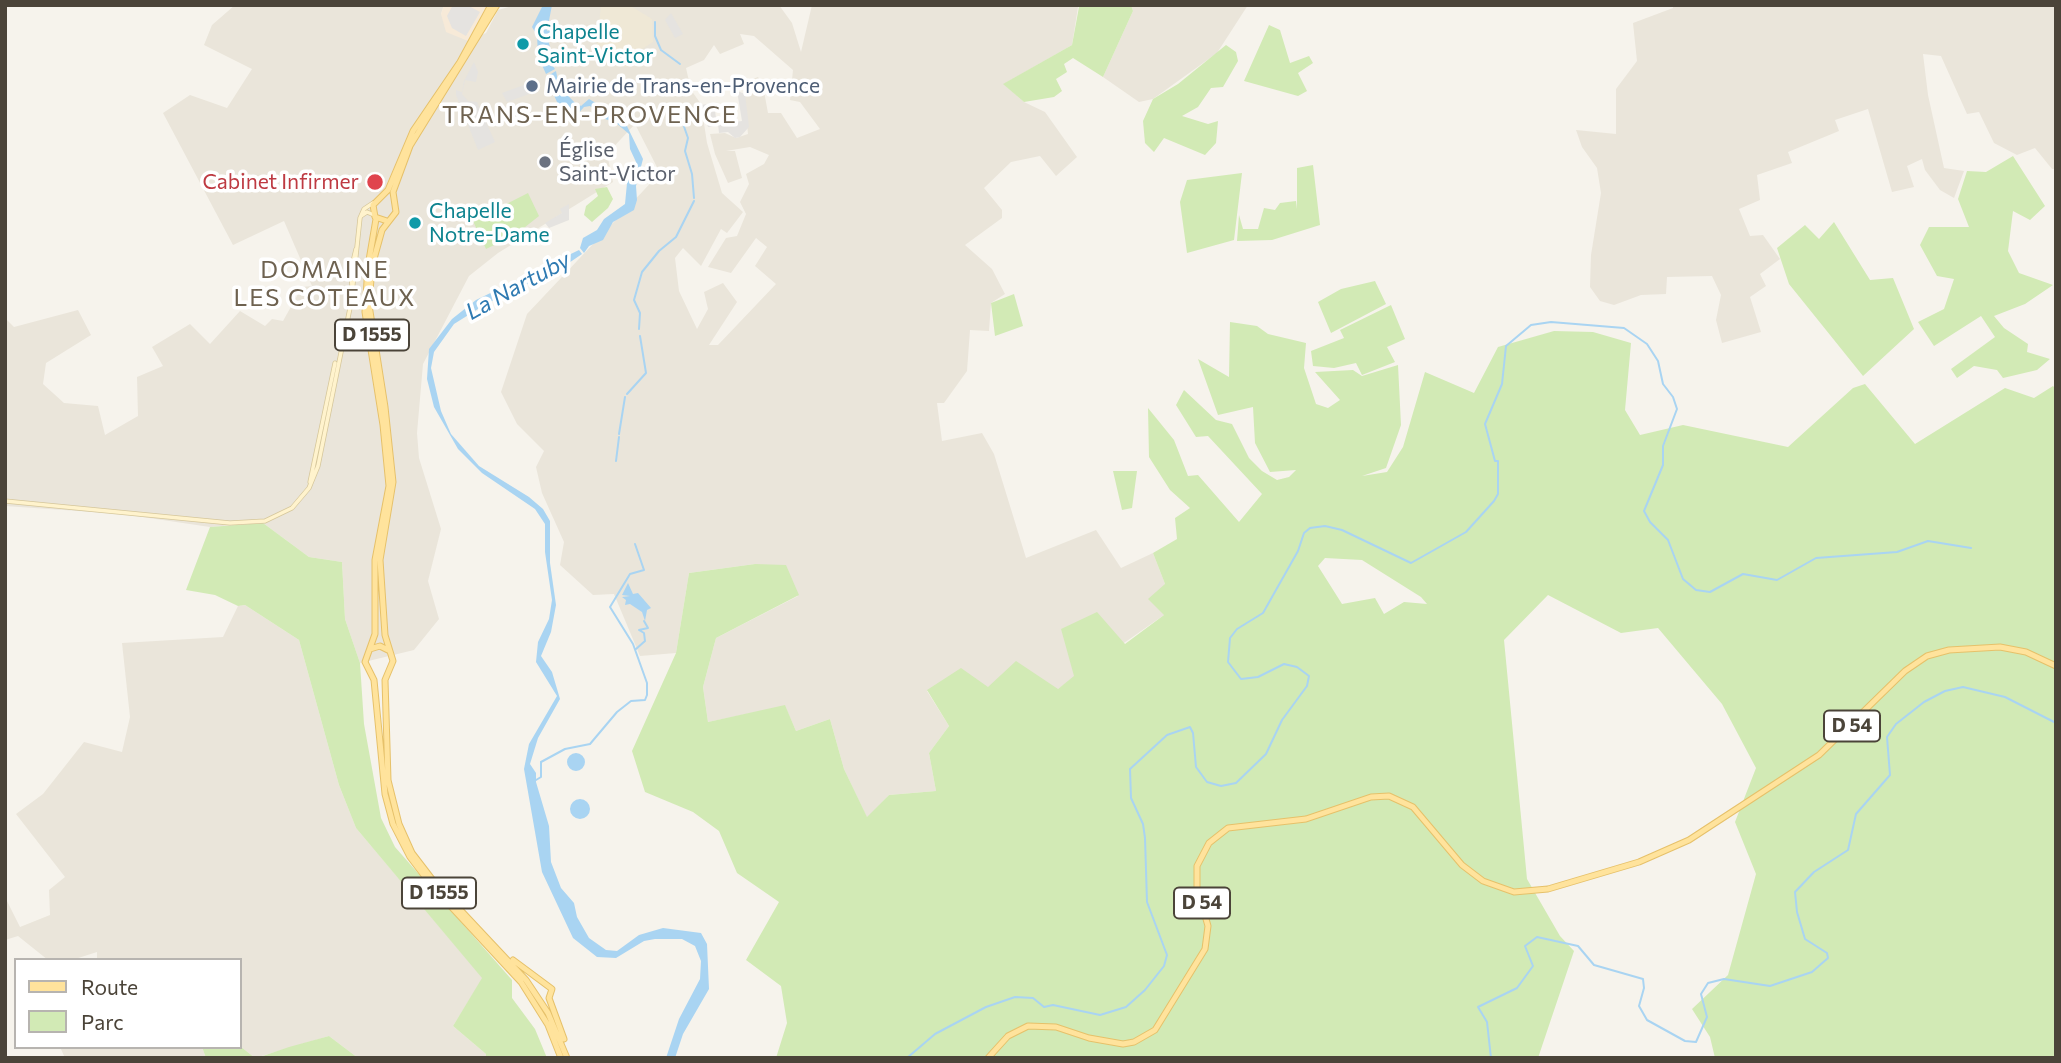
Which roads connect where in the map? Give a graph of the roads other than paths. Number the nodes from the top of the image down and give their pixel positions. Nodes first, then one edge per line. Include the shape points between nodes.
1 (494, 5) edge
2 (382, 198) junction
3 (375, 202) junction
4 (392, 202) junction
5 (375, 217) junction
6 (360, 218) junction
7 (387, 221) junction
8 (5, 501) edge
9 (370, 649) junction
10 (388, 650) junction
11 (2056, 666) edge
12 (387, 672) junction
13 (372, 673) junction
14 (493, 943) junction
15 (563, 1046) junction
16 (561, 1058) edge
17 (567, 1058) edge
18 (988, 1058) edge

1 - 2 main road via 413,131
1 - 4 main road via 463,64 416,134
2 - 3 main road
2 - 4 main road
3 - 5 main road
3 - 6 main road
4 - 7 main road via 396,212
5 - 6 main road via 367,212
5 - 7 main road
5 - 9 main road, D 1555 via 365,312 389,478 375,560
6 - 8 main road via 351,270 353,292 318,466 305,494 279,516 251,523
7 - 10 main road, D 1555 via 372,267 369,305 393,469 380,560
9 - 10 main road via 380,646
9 - 13 main road via 365,662
10 - 12 main road via 393,661
11 - 18 main road, D 54 via 2026,652 2000,647 1927,656 1905,671 1819,755 1698,834 1647,860 1548,889 1514,892 1483,881 1462,865 1413,807 1389,796 1371,797 1306,819 1228,828 1209,843 1197,866 1197,887 1208,926 1205,949 1155,1030 1123,1044 1056,1027 1028,1026 1008,1036
12 - 13 main road
12 - 14 main road, D 1555 via 388,780 399,824 425,871
13 - 16 main road, D 1555 via 385,794 403,845 432,886 521,982 548,1025
14 - 15 main road, D 1555 via 538,996
14 - 15 main road via 552,989 549,998
15 - 17 main road, D 1555

